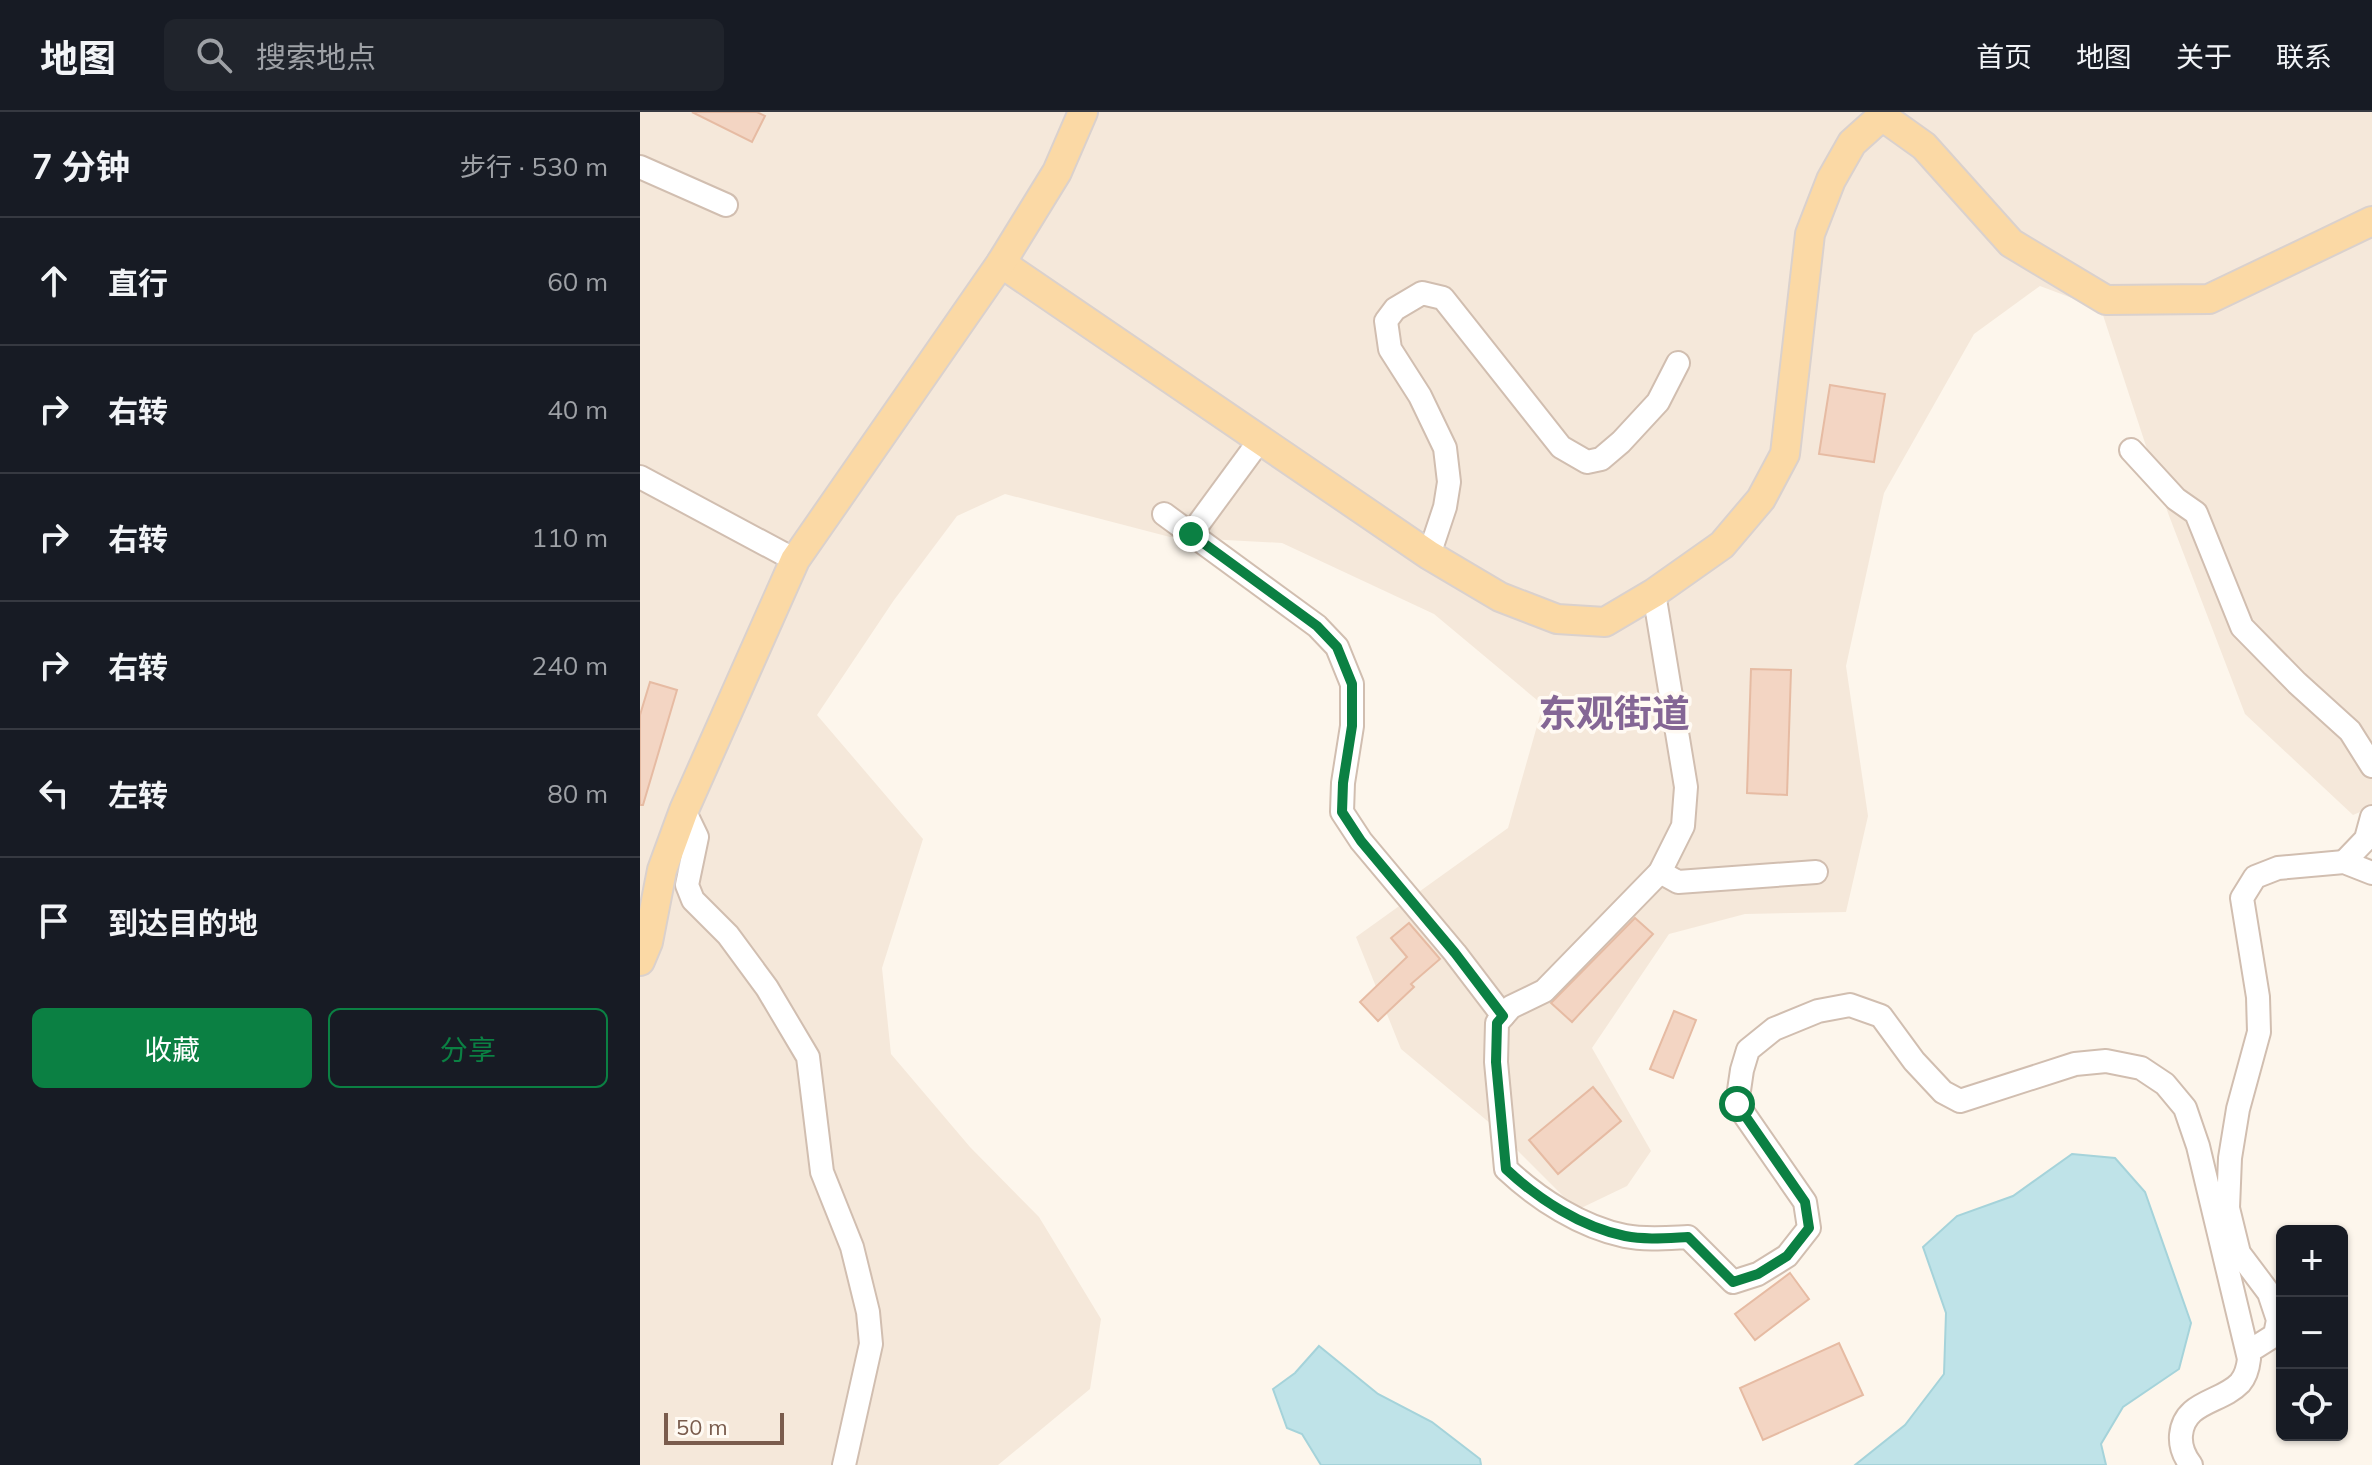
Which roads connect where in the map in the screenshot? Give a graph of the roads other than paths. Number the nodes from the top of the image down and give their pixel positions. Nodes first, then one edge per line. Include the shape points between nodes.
1 (1083, 112) edge
2 (1882, 114) edge
3 (640, 167) edge
4 (726, 205) dead end
5 (2372, 221) edge
6 (1001, 263) junction
7 (1678, 363) dead end
8 (1260, 440) junction
9 (2131, 450) dead end
10 (640, 477) edge
11 (1164, 514) dead end
12 (1191, 534) junction
13 (1429, 555) junction
14 (795, 560) junction
15 (1654, 593) junction
16 (2372, 766) edge
17 (684, 810) junction
18 (2372, 817) edge
19 (2344, 862) junction
20 (1660, 872) junction
21 (1816, 872) dead end
22 (2372, 873) edge
23 (640, 961) edge
24 (1503, 1016) junction
25 (2248, 1352) junction
26 (844, 1465) edge
27 (2191, 1465) edge

1 - 6 main road via 1057,172
2 - 5 main road via 1924,146 2011,243 2106,300 2209,299
2 - 15 main road via 1852,143 1810,234 1785,454 1761,499 1722,545
3 - 4 street
6 - 8 main road
6 - 14 main road
7 - 13 street via 1658,402 1601,459 1587,462 1561,447 1443,298 1422,293 1395,309 1386,321 1390,349 1445,448 1449,482
8 - 12 street
8 - 13 main road
9 - 16 street via 2196,513 2242,627 2350,731
10 - 14 street
11 - 12 street
12 - 24 street via 1317,626 1337,647 1352,684 1342,812
13 - 15 main road via 1500,597 1557,619 1605,622
14 - 17 main road
15 - 20 street via 1686,787 1683,826
17 - 23 main road via 662,870
17 - 26 street via 697,837 687,885 693,900 728,935 767,988 808,1057 822,1172 852,1247 871,1344
18 - 19 street via 2366,839
19 - 22 street
19 - 25 street via 2278,868 2255,877 2242,898 2259,1032 2238,1109 2228,1208 2239,1253 2269,1293 2278,1320 2275,1335
20 - 21 street via 1678,882
20 - 24 street via 1544,991
24 - 25 street via 1497,1023 1496,1062 1506,1169 1531,1192 1595,1228 1627,1237 1688,1237 1733,1282 1787,1256 1809,1228 1805,1202 1737,1104 1748,1050 1774,1029 1850,1005 1881,1016 1943,1092 1960,1101 2075,1064 2106,1061 2141,1068 2165,1084 2185,1108
25 - 27 street via 2243,1380 2195,1408 2184,1422 2180,1440

